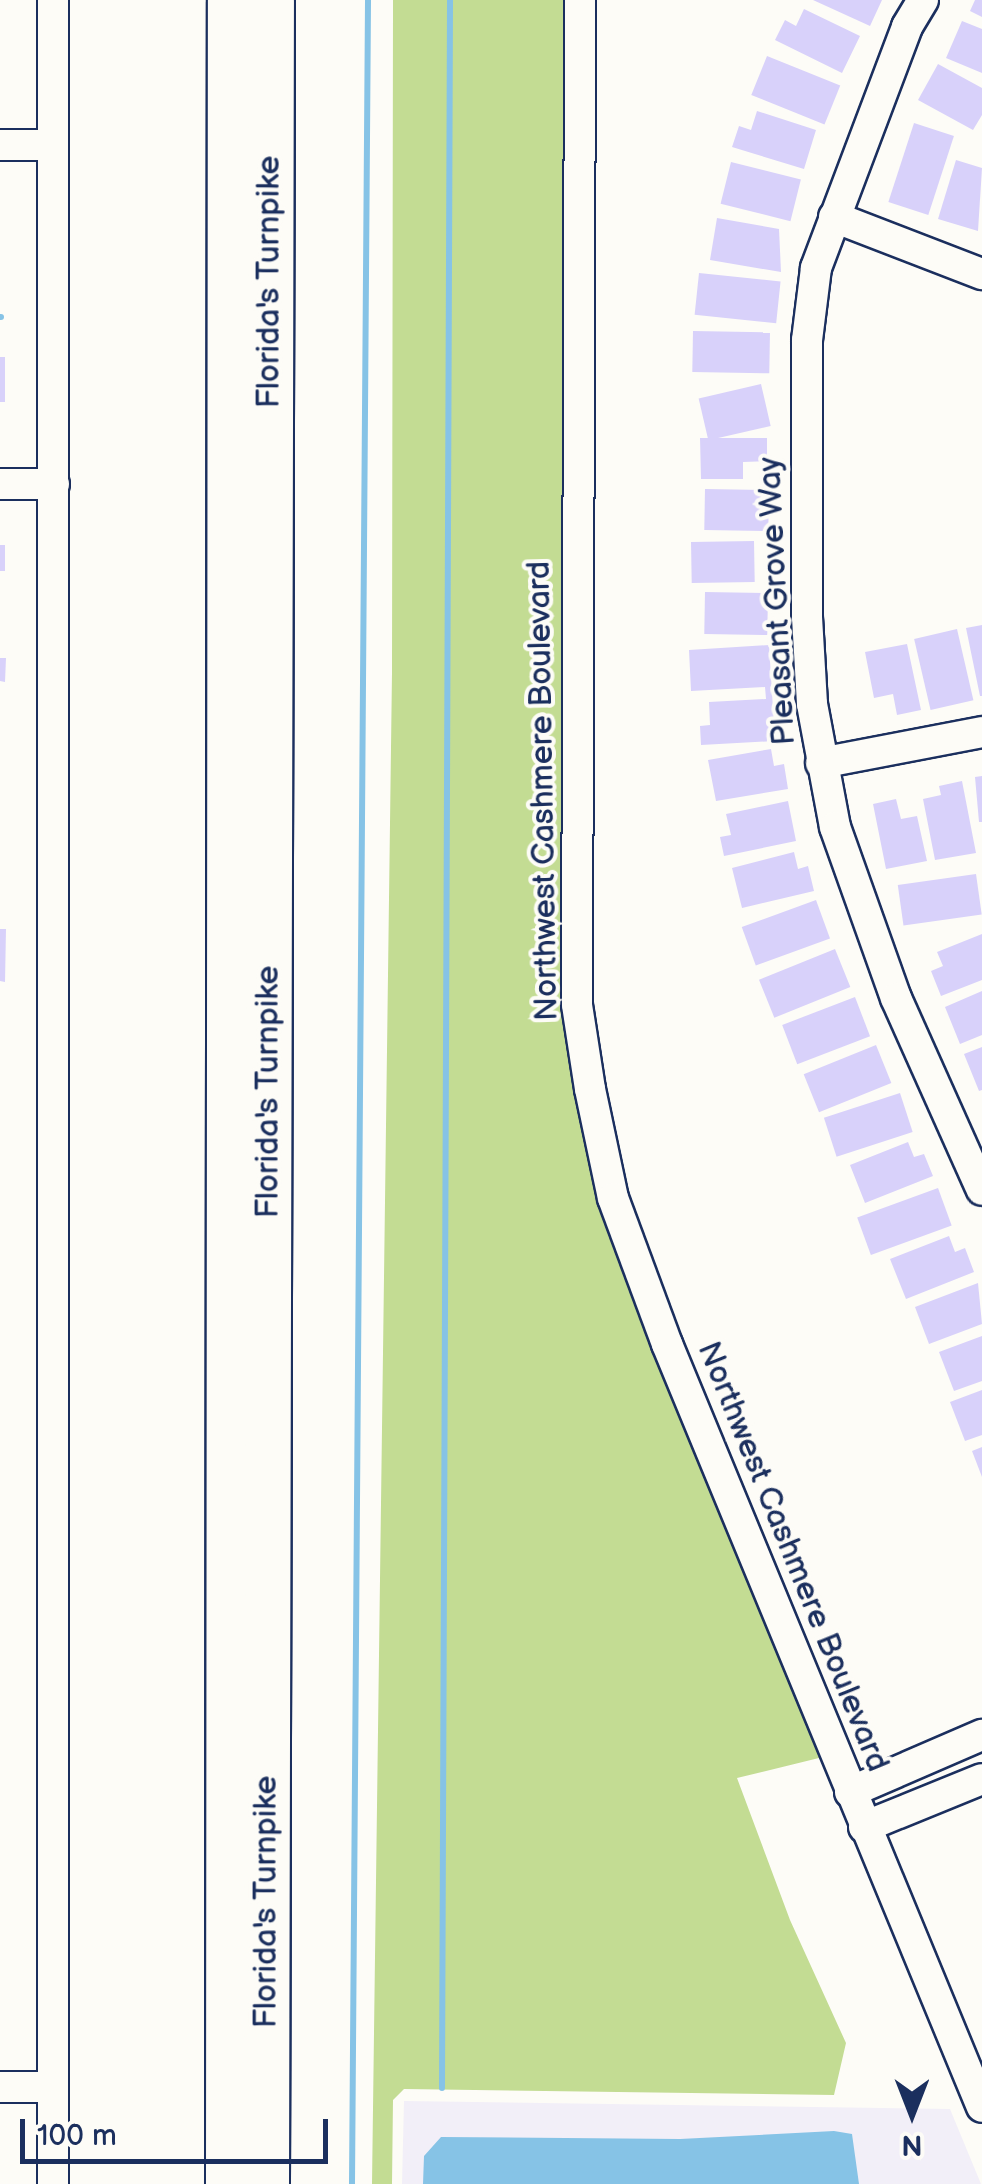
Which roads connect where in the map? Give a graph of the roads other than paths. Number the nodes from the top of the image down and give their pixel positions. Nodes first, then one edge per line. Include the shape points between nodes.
1 (53, 0) edge
2 (230, 0) edge
3 (271, 0) edge
4 (580, 0) edge
5 (924, 0) edge
6 (0, 144) edge
7 (52, 144) junction
8 (834, 217) junction
9 (982, 274) edge
10 (0, 484) edge
11 (54, 484) junction
12 (982, 732) edge
13 (821, 763) junction
14 (982, 1190) edge
15 (982, 1736) edge
16 (248, 1769) junction
17 (982, 1779) edge
18 (850, 1792) junction
19 (864, 1828) junction
20 (0, 2087) edge
21 (53, 2087) junction
22 (982, 2107) edge
23 (53, 2184) edge
24 (228, 2184) edge
25 (266, 2184) edge

1 - 7 street
2 - 16 highway, Florida's Turnpike
3 - 16 highway, Florida's Turnpike
4 - 18 street, Northwest Cashmere Boulevard via 578,1005 590,1089 613,1198
5 - 8 street, Pleasant Grove Way via 907,27
6 - 7 street
7 - 11 street
8 - 9 street
8 - 13 street, Pleasant Grove Way via 816,268 807,340 807,616
10 - 11 street
11 - 21 street
12 - 13 street
13 - 14 street, Pleasant Grove Way via 856,895
15 - 18 street
16 - 24 highway, Florida's Turnpike
16 - 25 highway, Florida's Turnpike
17 - 19 street
18 - 19 street, Northwest Cashmere Boulevard
19 - 22 street, Northwest Cashmere Boulevard
20 - 21 street
21 - 23 street

